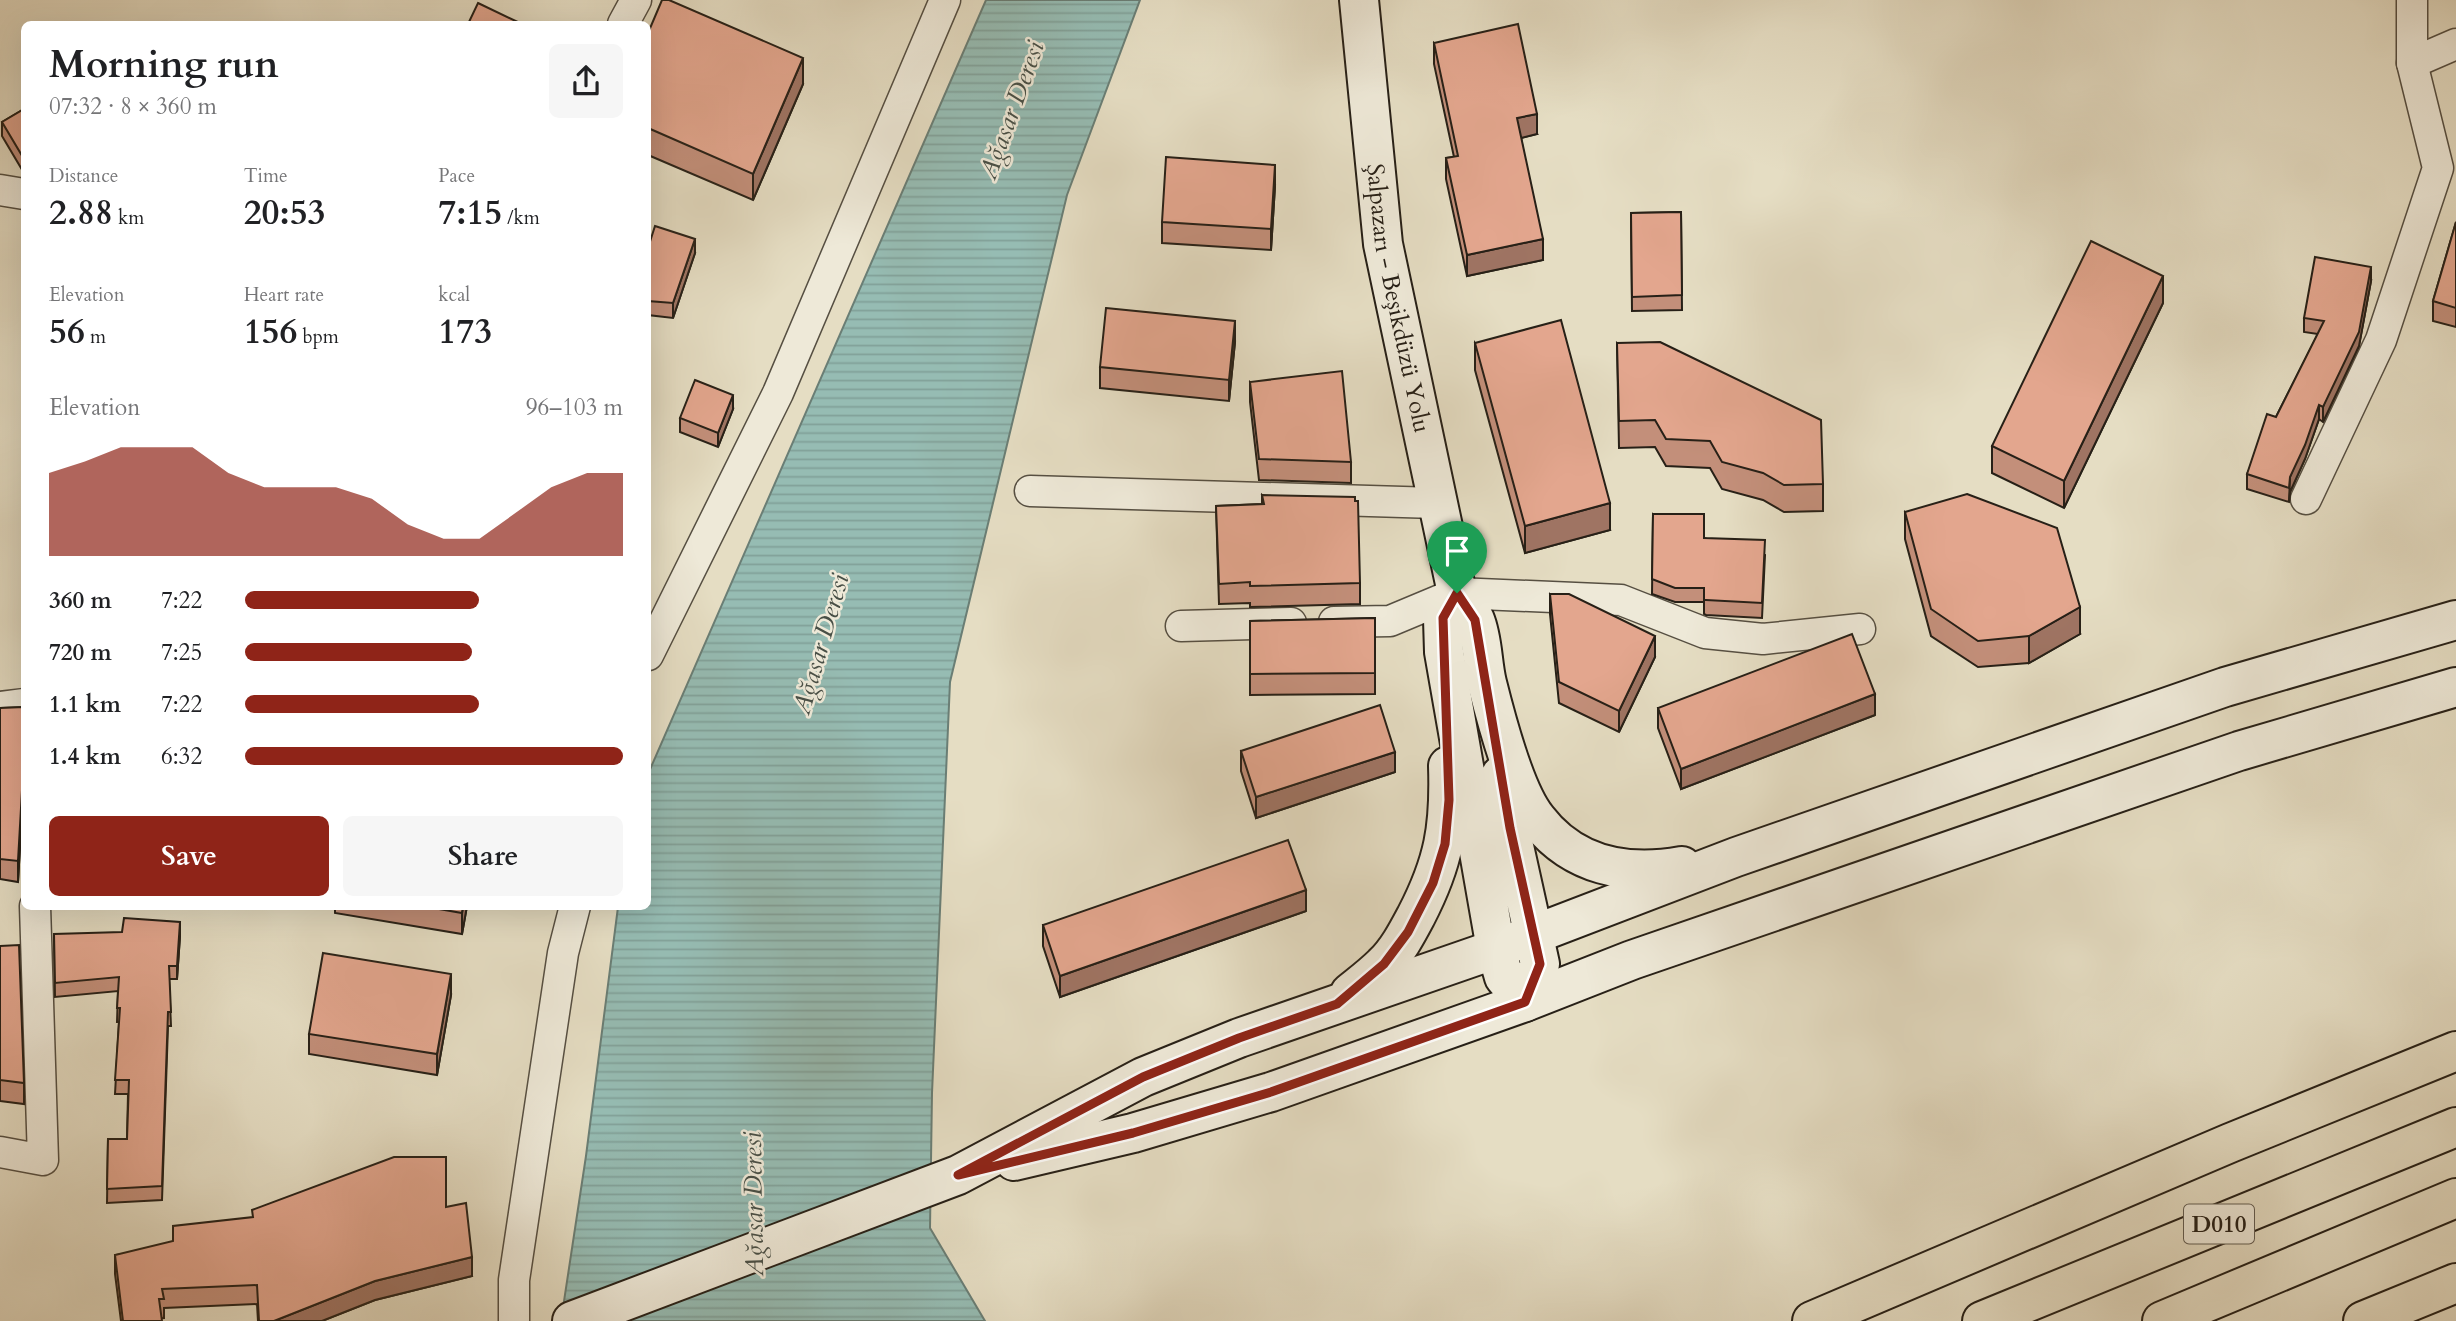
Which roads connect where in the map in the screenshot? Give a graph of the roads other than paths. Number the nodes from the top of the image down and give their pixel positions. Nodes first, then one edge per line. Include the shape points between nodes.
1 (636, 0) edge
2 (945, 0) edge
3 (1359, 0) edge
4 (2412, 0) edge
5 (625, 21) edge
6 (2456, 44) edge
7 (2412, 63) junction
8 (2447, 171) edge
9 (0, 190) edge
10 (21, 194) edge
11 (1030, 491) dead end
12 (2306, 499) dead end
13 (1436, 503) junction
14 (1457, 593) junction
15 (2456, 620) edge
16 (1181, 626) dead end
17 (1860, 629) dead end
18 (651, 649) edge
19 (1444, 652) junction
20 (1487, 682) junction
21 (2456, 687) edge
22 (21, 704) edge
23 (0, 707) edge
24 (1736, 857) junction
25 (34, 910) edge
26 (574, 910) edge
27 (1534, 935) junction
28 (1496, 949) junction
29 (1525, 1002) junction
30 (1337, 1004) junction
31 (2456, 1051) edge
32 (2456, 1127) edge
33 (0, 1152) edge
34 (958, 1175) junction
35 (2456, 1198) edge
36 (2456, 1283) edge
37 (514, 1321) edge
38 (572, 1321) edge
39 (1812, 1321) edge
40 (1982, 1321) edge
41 (2162, 1321) edge
42 (2363, 1321) edge

1 - 5 street
2 - 18 street via 778,393
3 - 13 main road, Şalpazarı - Beşikdüzü Yolu via 1383,244
4 - 7 street
6 - 7 street
7 - 8 street
8 - 12 street via 2381,340
9 - 10 street
11 - 13 street
13 - 14 main road, Şalpazarı - Beşikdüzü Yolu
14 - 16 street via 1390,621
14 - 17 street via 1621,600 1705,633 1763,639
14 - 19 main road via 1443,618
14 - 20 main road, Şalpazarı - Beşikdüzü Yolu via 1475,620
15 - 24 main road via 2225,687
19 - 28 main road
19 - 30 main road via 1449,800 1445,844 1433,883 1408,932 1384,964
20 - 24 main road via 1518,783 1535,818 1561,845 1593,863 1618,868 1660,870
20 - 27 main road via 1510,828
21 - 29 main road via 2239,751 1632,960
22 - 23 street
24 - 27 main road
25 - 33 street via 24,946 43,1160
26 - 37 street via 563,953 514,1280
27 - 28 main road
27 - 29 main road via 1540,964
28 - 29 main road via 1504,977
28 - 30 main road
29 - 34 main road via 1271,1092 1133,1133
30 - 34 main road via 1143,1077
31 - 39 highway
32 - 40 highway, D010
34 - 38 main road
35 - 41 highway, D010
36 - 42 highway

